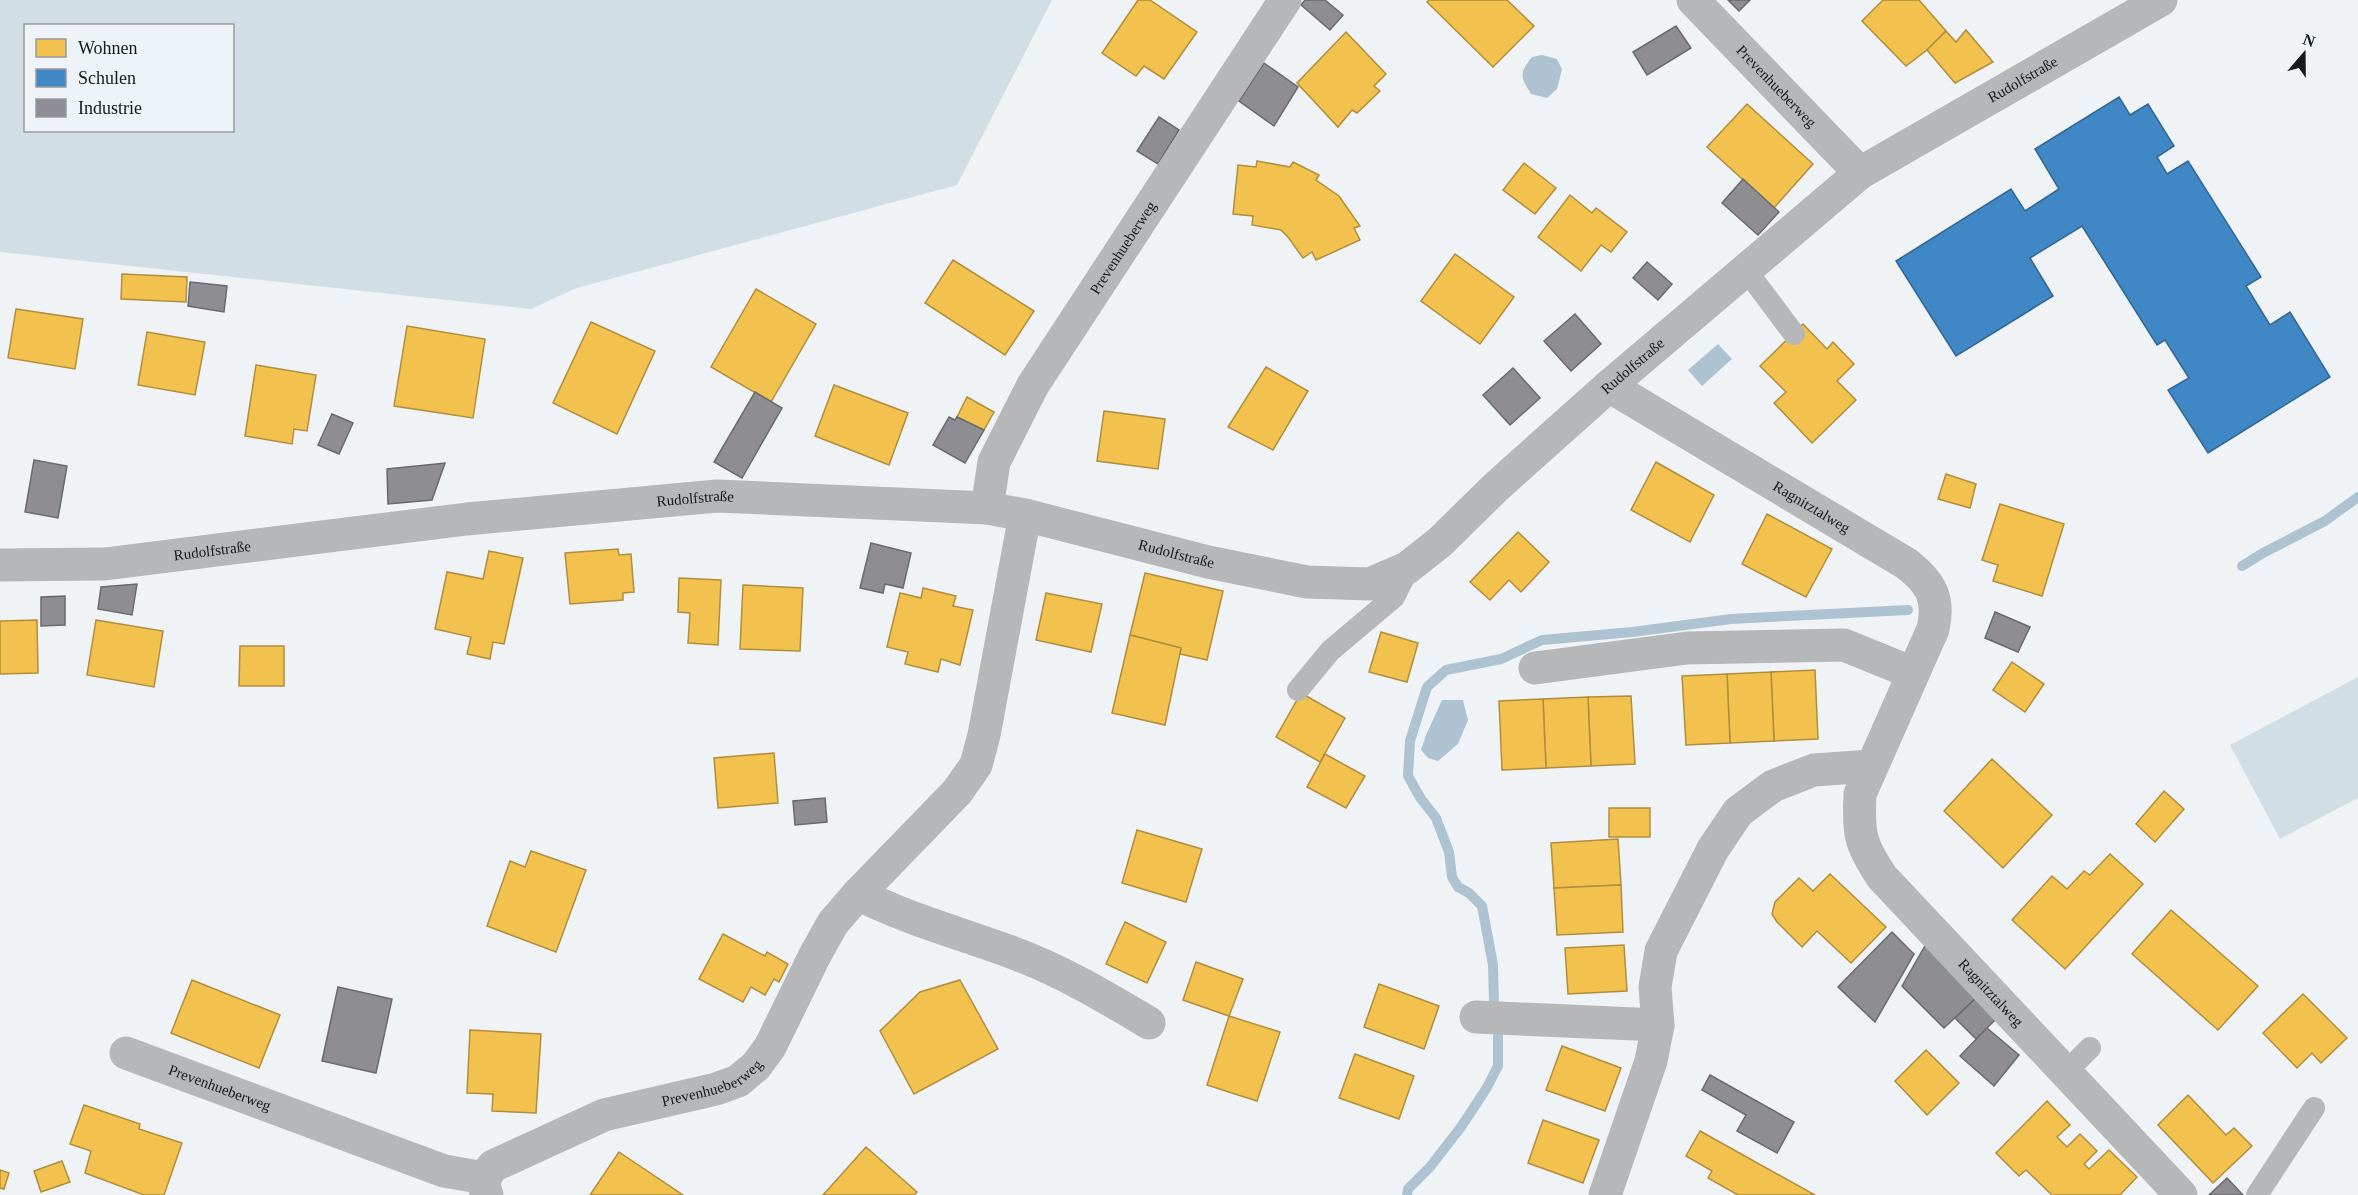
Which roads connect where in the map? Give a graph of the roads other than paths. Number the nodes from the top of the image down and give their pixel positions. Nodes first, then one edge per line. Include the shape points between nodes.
1 (1285, 0) edge
2 (1693, 0) edge
3 (2162, 0) edge
4 (1860, 173) junction
5 (1746, 270) junction
6 (1794, 333) dead end
7 (1609, 386) junction
8 (987, 508) junction
9 (1025, 515) junction
10 (0, 565) edge
11 (1410, 565) junction
12 (1534, 668) dead end
13 (1913, 673) junction
14 (1298, 690) dead end
15 (1871, 766) junction
16 (858, 894) junction
17 (1476, 1017) dead end
18 (1149, 1023) dead end
19 (1658, 1025) junction
20 (2090, 1048) dead end
21 (126, 1053) dead end
22 (2066, 1072) junction
23 (2314, 1108) dead end
24 (486, 1187) edge
25 (1605, 1195) edge
26 (2181, 1195) edge
27 (2257, 1195) edge

1 - 8 street, Prevenhueberweg via 1033,386 994,462
2 - 4 street, Prevenhueberweg
3 - 4 street, Rudolfstraße
4 - 5 street, Rudolfstraße
5 - 6 lane
5 - 7 street, Rudolfstraße
7 - 11 street, Rudolfstraße
7 - 13 street, Ragnitztalweg via 1907,564 1925,579 1935,599 1936,614 1934,629
8 - 9 street, Rudolfstraße
8 - 10 street, Rudolfstraße via 717,496 467,519 105,564
9 - 11 street, Rudolfstraße via 1208,562 1307,582 1370,584
9 - 16 street, Prevenhueberweg via 976,765 957,792
11 - 14 lane via 1394,597 1330,651
12 - 13 street via 1687,648 1844,645
13 - 15 street, Ragnitztalweg
15 - 19 street via 1814,770 1773,786 1738,812 1713,849 1661,951 1654,987
15 - 22 street, Ragnitztalweg via 1860,794 1858,823 1866,852 1882,877
16 - 18 street via 1012,952 1077,981
16 - 24 street, Prevenhueberweg via 833,923 770,1047 738,1081 604,1115 493,1166
17 - 19 street
19 - 25 street via 1651,1061
20 - 22 lane
21 - 24 street, Prevenhueberweg
22 - 26 street, Ragnitztalweg
23 - 27 lane

